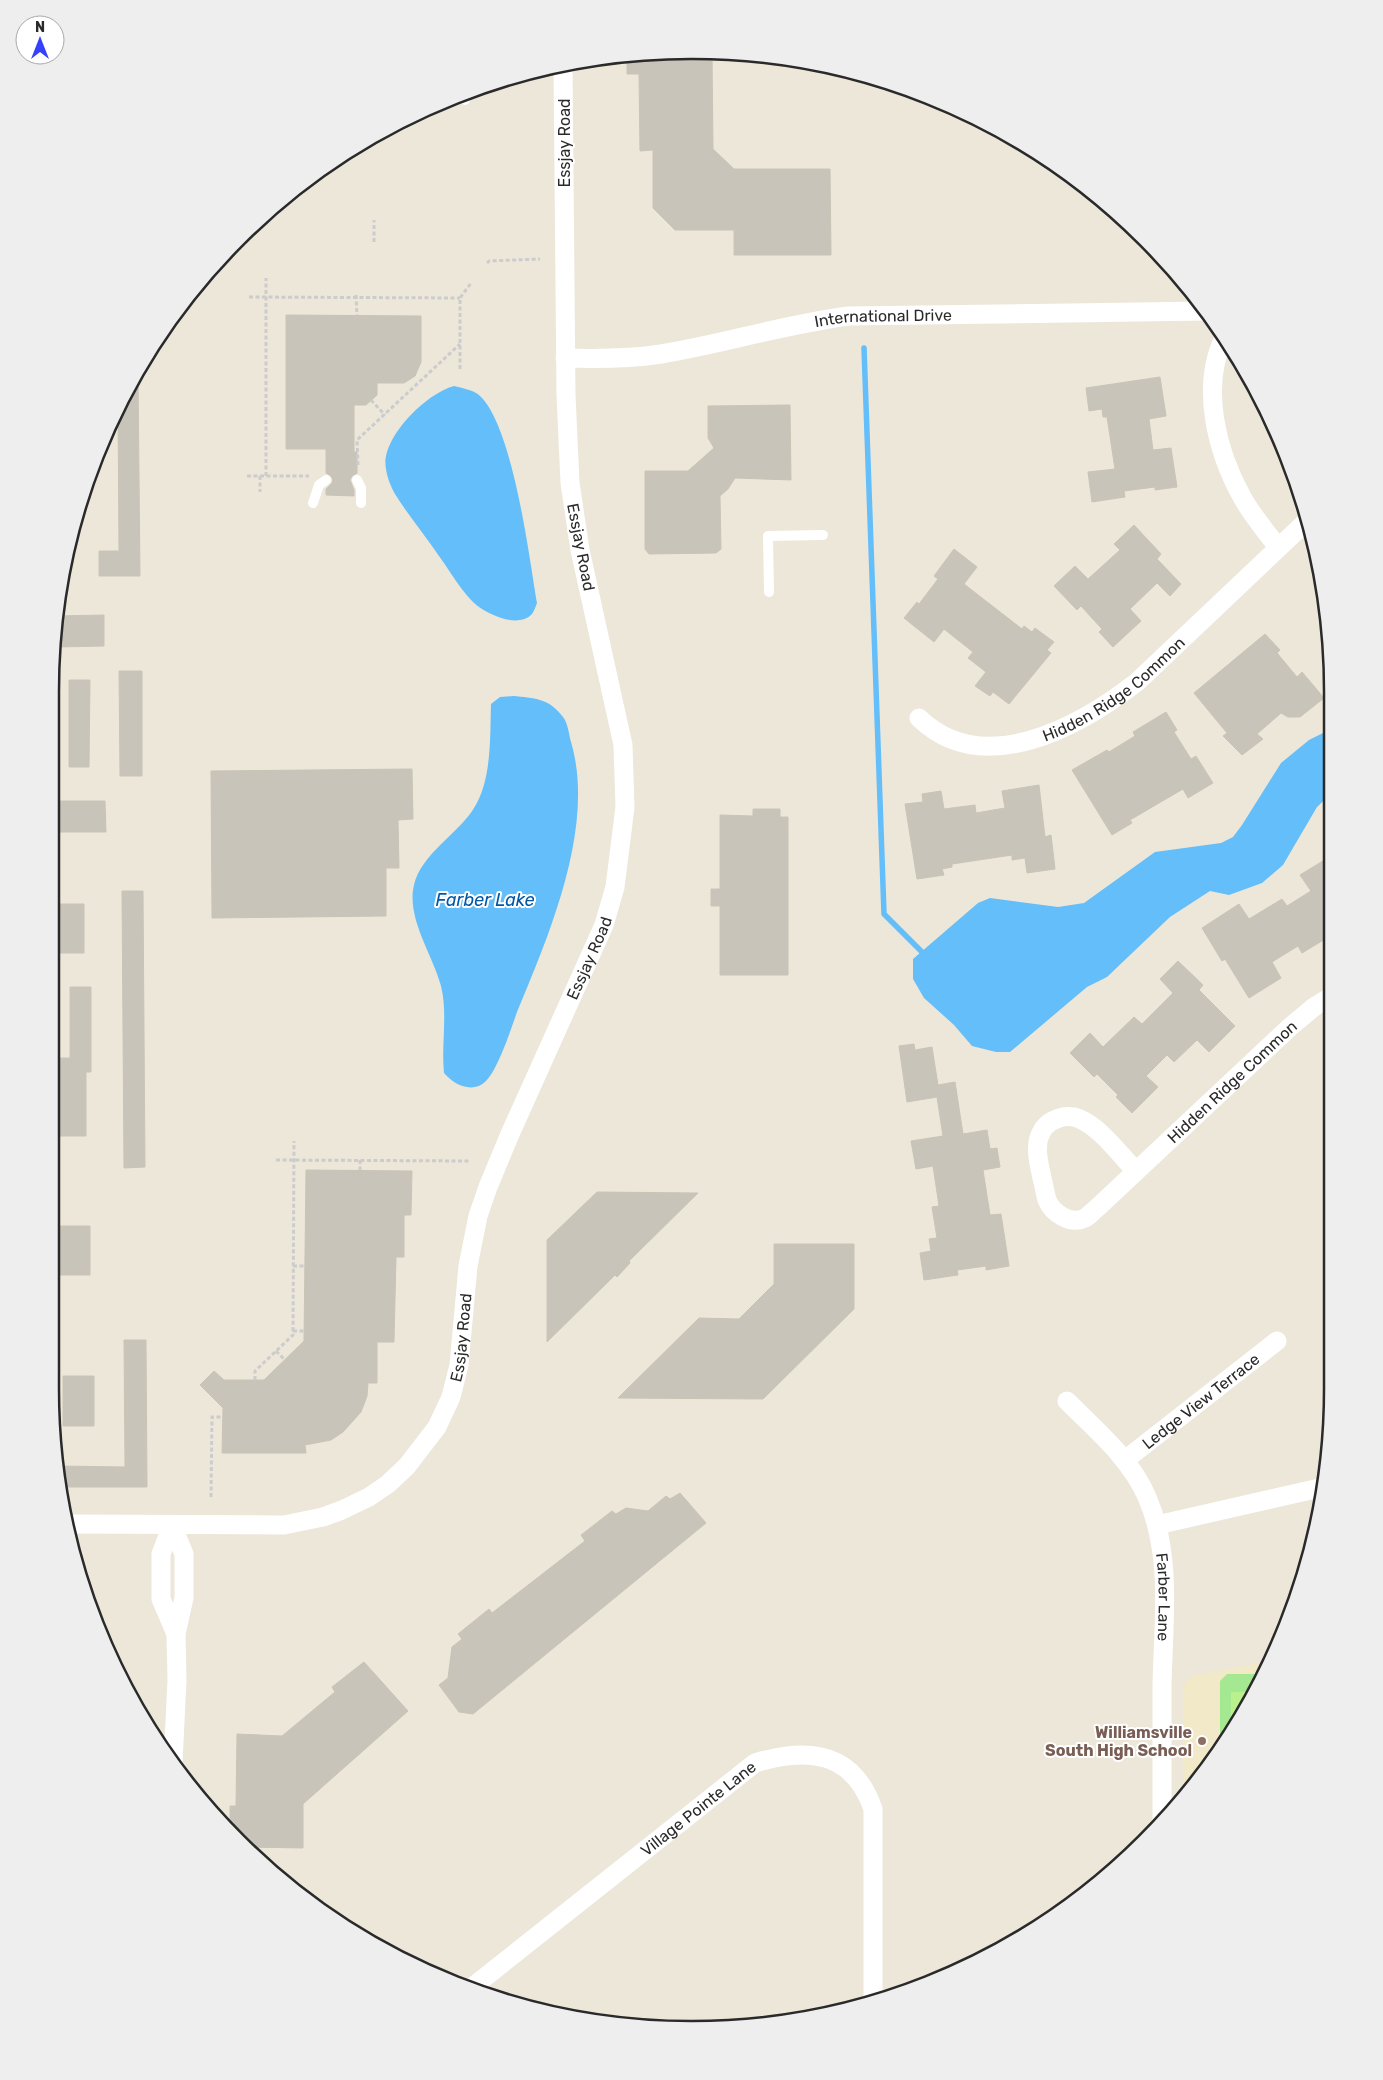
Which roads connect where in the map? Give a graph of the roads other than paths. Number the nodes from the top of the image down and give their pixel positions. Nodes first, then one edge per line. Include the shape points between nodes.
1 (564, 72) edge
2 (1197, 311) edge
3 (1221, 345) edge
4 (566, 358) junction
5 (326, 480) dead end
6 (357, 480) dead end
7 (313, 503) dead end
8 (361, 503) dead end
9 (1302, 525) edge
10 (823, 535) dead end
11 (1278, 547) junction
12 (769, 592) dead end
13 (919, 718) dead end
14 (1324, 1002) edge
15 (1136, 1172) junction
16 (1276, 1341) dead end
17 (1068, 1401) dead end
18 (1124, 1460) junction
19 (1316, 1489) edge
20 (74, 1524) edge
21 (1156, 1524) junction
22 (172, 1525) junction
23 (174, 1752) edge
24 (1162, 1811) edge
25 (477, 1984) edge
26 (873, 1995) edge

1 - 4 street, Essjay Road
2 - 4 street, International Drive via 849,316 662,354 613,360
3 - 11 street via 1212,376 1211,398 1220,439 1242,497
4 - 22 street, Essjay Road via 570,483 580,550 622,745 625,807 622,848 604,925 478,1216 468,1266 459,1364 451,1397 437,1427 407,1466 369,1497 342,1510 284,1524
5 - 7 lane via 319,485
6 - 8 lane via 361,488
9 - 11 street, Hidden Ridge Common
10 - 12 lane via 768,536
11 - 13 street, Hidden Ridge Common via 1137,682 1110,704 1079,722 1028,740 986,747 967,746 946,739
14 - 15 street, Hidden Ridge Common via 1290,1027
15 - 15 street, Hidden Ridge Common via 1095,1128 1081,1119 1060,1117 1041,1132 1038,1146 1047,1200 1062,1217 1084,1218
16 - 18 street, Ledge View Terrace
17 - 18 street, Farber Lane
18 - 21 street, Farber Lane via 1146,1496
19 - 21 street
20 - 22 street, Essjay Road
21 - 24 street, Farber Lane via 1163,1556 1165,1616
22 - 23 street via 184,1554 184,1598 176,1634
25 - 26 street, Village Pointe Lane via 755,1763 774,1757 810,1754 829,1758 844,1766 858,1779 873,1809

